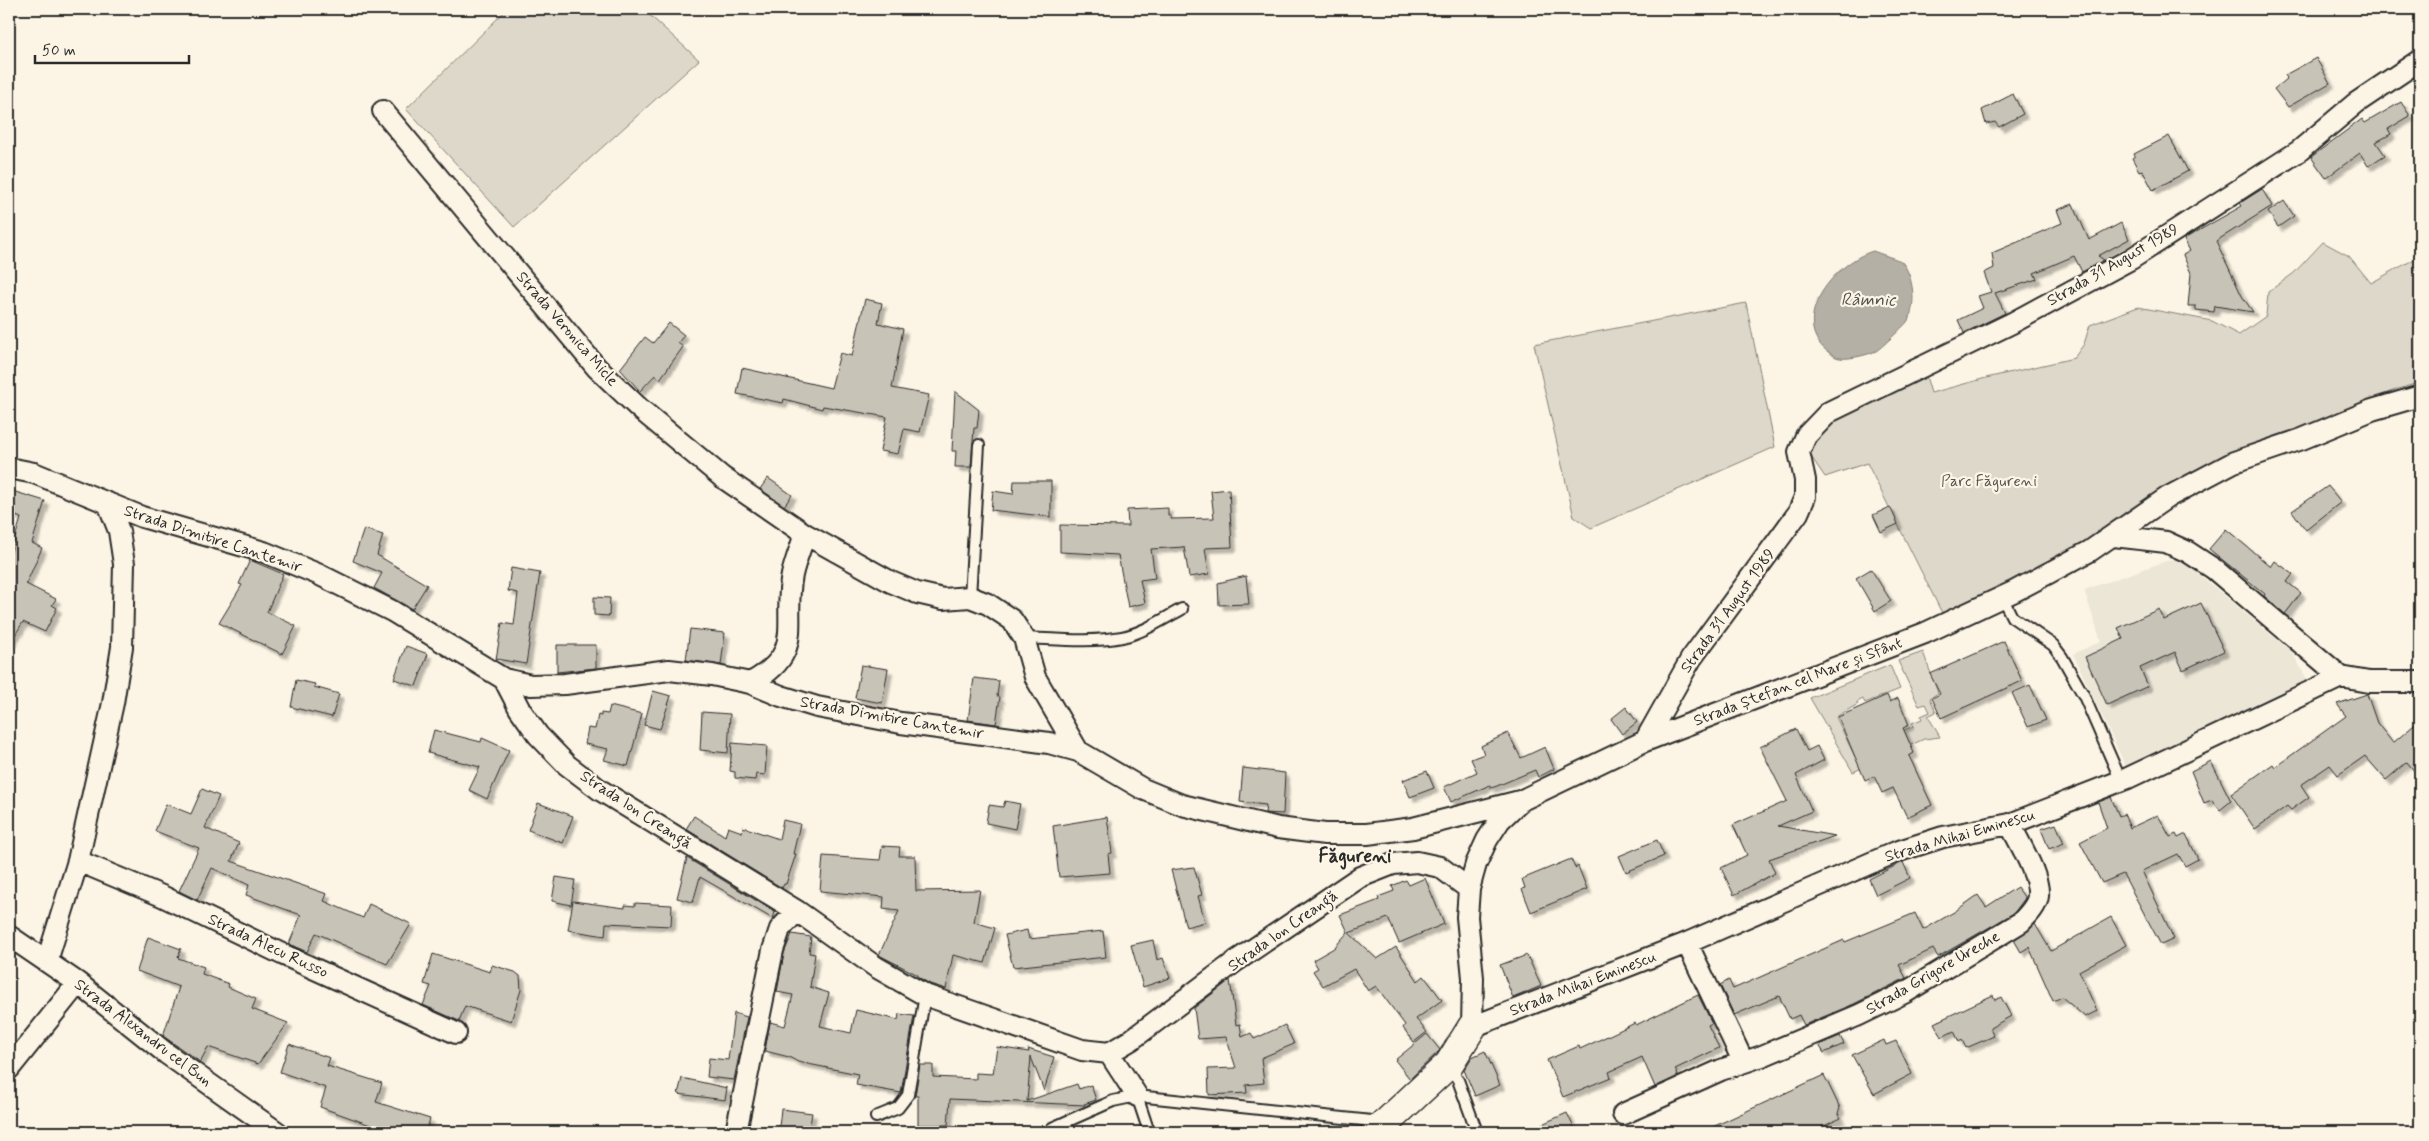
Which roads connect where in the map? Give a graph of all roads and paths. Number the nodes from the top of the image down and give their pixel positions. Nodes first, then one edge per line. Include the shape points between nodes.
1 (2420, 60) edge
2 (383, 112) dead end
3 (2420, 396) edge
4 (979, 445) dead end
5 (9, 468) edge
6 (108, 503) junction
7 (806, 534) junction
8 (2114, 536) junction
9 (970, 597) junction
10 (2002, 597) junction
11 (1182, 608) dead end
12 (1024, 638) junction
13 (2341, 677) junction
14 (504, 679) junction
15 (750, 682) junction
16 (2420, 682) edge
17 (1646, 741) junction
18 (1078, 751) junction
19 (2121, 781) junction
20 (1520, 800) junction
21 (2010, 824) junction
22 (78, 861) junction
23 (1469, 889) junction
24 (797, 911) junction
25 (9, 936) edge
26 (1688, 943) junction
27 (47, 961) junction
28 (78, 983) junction
29 (925, 995) junction
30 (1472, 1027) junction
31 (456, 1033) dead end
32 (1109, 1054) junction
33 (1743, 1061) junction
34 (1449, 1064) junction
35 (9, 1069) edge
36 (1137, 1096) junction
37 (1623, 1114) dead end
38 (876, 1117) dead end
39 (1382, 1127) edge
40 (1052, 1128) dead end
41 (277, 1132) edge
42 (736, 1132) edge
43 (1149, 1132) edge
44 (1477, 1132) edge

1 - 17 street, Strada 31 August 1989 via 2356,103 2299,151 2131,259 2012,323 1829,412 1806,436 1799,452 1805,497 1798,513 1691,659
2 - 7 street, Strada Veronica Micle via 597,368 639,408 722,477
3 - 8 street, Strada Ștefan cel Mare și Sfânt via 2372,410 2234,462 2168,497
4 - 9 lane
5 - 6 street, Strada Dimitire Cantemir via 34,473
6 - 14 street, Strada Dimitire Cantemir via 142,517 264,552 320,575 392,610
6 - 22 street via 119,531 124,564 122,647
7 - 9 street, Strada Veronica Micle via 857,565 917,593 943,600
7 - 15 street via 792,575 790,634 783,656 770,672
8 - 10 street, Strada Ștefan cel Mare și Sfânt
8 - 13 street via 2166,542 2188,552 2214,569
9 - 12 street via 988,604 1012,620
10 - 17 street, Strada Ștefan cel Mare și Sfânt via 1924,632
10 - 19 lane via 2012,617 2053,645 2062,657 2084,696
11 - 12 lane via 1123,637 1087,641
12 - 18 street via 1035,678
13 - 16 street via 2369,682
13 - 19 street, Strada Mihai Eminescu
14 - 15 street, Strada Dimitire Cantemir via 531,685 565,684 669,670
14 - 24 street, Strada Ion Creangă via 538,735 567,765 600,790
15 - 18 street, Strada Dimitire Cantemir via 817,707 901,723 1049,742
17 - 20 street, Strada Ștefan cel Mare și Sfânt
18 - 20 street, Strada Dimitire Cantemir via 1143,788 1182,805 1278,828 1325,834 1367,834 1413,828
19 - 21 street, Strada Mihai Eminescu
20 - 23 street, Strada Ștefan cel Mare și Sfânt via 1500,820 1487,840
21 - 26 street, Strada Mihai Eminescu via 1896,852
21 - 33 street, Strada Grigore Ureche via 2036,878 2038,896 2032,911 2021,922 1906,992 1806,1038
22 - 27 street
22 - 31 street, Strada Alecu Russo via 162,896
23 - 30 street, Strada Ștefan cel Mare și Sfânt via 1467,917 1474,985
23 - 32 street, Strada Ion Creangă via 1440,868 1417,862 1393,864 1360,877 1236,961
24 - 29 street, Strada Ion Creangă via 876,967
24 - 42 street via 780,929 773,950
25 - 27 street, Strada Alexandru cel Bun
26 - 30 street, Strada Mihai Eminescu
26 - 33 street
27 - 28 street, Strada Alexandru cel Bun
28 - 35 street
28 - 41 street, Strada Alexandru cel Bun via 167,1054
29 - 32 street, Strada Ion Creangă via 1082,1050
29 - 38 lane via 908,1095 898,1108
30 - 34 street, Strada Ștefan cel Mare și Sfânt
32 - 36 street
33 - 37 street, Strada Grigore Ureche
34 - 39 street, Strada Ștefan cel Mare și Sfânt
34 - 44 lane
36 - 39 lane
36 - 40 lane via 1113,1101
36 - 43 lane

